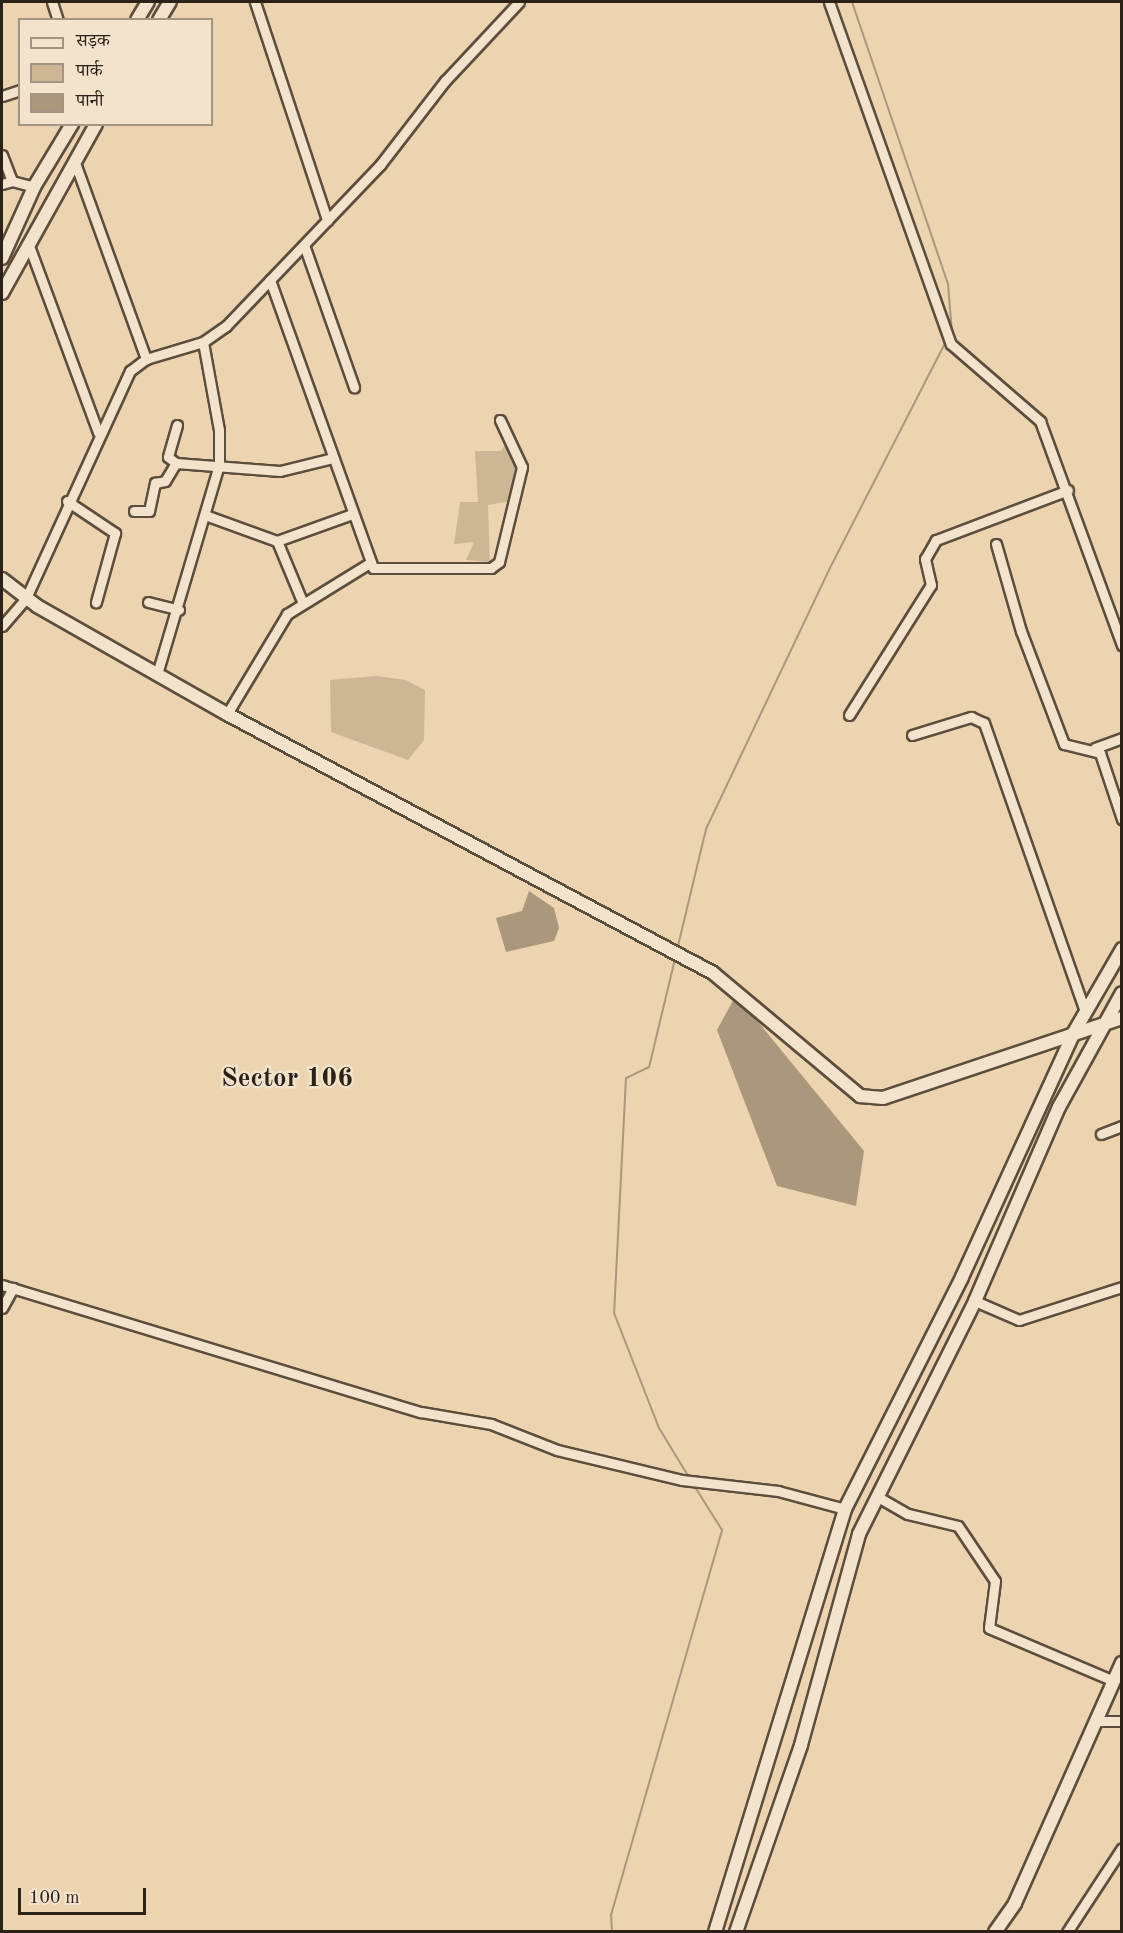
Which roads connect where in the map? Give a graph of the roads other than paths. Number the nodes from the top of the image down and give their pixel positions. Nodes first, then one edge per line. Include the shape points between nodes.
1 (52, 2) edge
2 (148, 2) edge
3 (170, 2) edge
4 (255, 2) edge
5 (519, 2) edge
6 (829, 2) edge
7 (57, 18) edge
8 (138, 18) edge
9 (160, 18) edge
10 (18, 91) edge
11 (2, 96) edge
12 (71, 126) edge
13 (95, 126) edge
14 (2, 155) edge
15 (74, 160) junction
16 (12, 181) junction
17 (2, 184) edge
18 (34, 187) junction
19 (327, 220) junction
20 (28, 243) junction
21 (304, 245) junction
22 (2, 258) edge
23 (270, 280) junction
24 (2, 293) edge
25 (203, 342) junction
26 (147, 359) junction
27 (354, 387) dead end
28 (500, 420) dead end
29 (177, 425) dead end
30 (98, 432) junction
31 (333, 458) junction
32 (176, 463) junction
33 (219, 465) junction
34 (1068, 490) junction
35 (67, 501) junction
36 (134, 511) dead end
37 (206, 514) junction
38 (352, 514) junction
39 (277, 541) junction
40 (996, 543) dead end
41 (368, 564) junction
42 (2, 579) edge
43 (26, 598) junction
44 (302, 601) junction
45 (96, 602) dead end
46 (148, 602) dead end
47 (179, 610) junction
48 (2, 626) edge
49 (1122, 645) edge
50 (157, 674) junction
51 (227, 714) junction
52 (849, 715) dead end
53 (912, 735) dead end
54 (1122, 738) edge
55 (1095, 748) junction
56 (1122, 819) edge
57 (1122, 949) edge
58 (1122, 993) edge
59 (1085, 1012) junction
60 (1122, 1018) edge
61 (1104, 1024) junction
62 (1073, 1034) junction
63 (1122, 1126) edge
64 (1101, 1134) dead end
65 (2, 1285) edge
66 (1122, 1287) edge
67 (13, 1288) junction
68 (975, 1301) junction
69 (2, 1308) edge
70 (878, 1497) junction
71 (845, 1509) junction
72 (1122, 1663) edge
73 (1114, 1681) junction
74 (1096, 1721) junction
75 (1122, 1721) edge
76 (1122, 1848) edge
77 (715, 1932) edge
78 (736, 1932) edge
79 (995, 1932) edge
80 (1067, 1932) edge

1 - 7 street
2 - 8 street
3 - 9 street
4 - 19 street
5 - 19 street
6 - 34 street via 951,344 1040,421
10 - 11 street
12 - 18 street
13 - 15 street
14 - 16 street
15 - 20 street
15 - 26 street
16 - 17 street
16 - 18 street
18 - 22 street
19 - 21 street
20 - 24 street
20 - 30 street
21 - 23 street
21 - 27 street
23 - 25 street
23 - 31 street
25 - 26 street
25 - 33 street via 219,430
26 - 30 street via 123,380
28 - 41 street via 522,467 499,562 491,568 380,570
29 - 32 street via 168,457
30 - 35 street
31 - 33 street via 280,471
31 - 38 street
32 - 33 street
32 - 36 street via 165,481 155,483 149,511
33 - 37 street
34 - 49 street
34 - 52 street via 936,540 925,559 931,585
35 - 43 street
35 - 45 street via 115,533
37 - 39 street
37 - 47 street via 183,575
38 - 39 street
38 - 41 street
39 - 44 street
40 - 55 street via 1021,631 1064,744
41 - 44 street
42 - 43 street
43 - 48 street
43 - 50 street
44 - 51 street via 287,614
46 - 47 street
47 - 50 street
50 - 51 street
51 - 62 street via 664,944 722,980 867,1098 917,1088
53 - 59 street via 971,717 984,723
54 - 55 street
55 - 56 street
57 - 59 street
58 - 61 street
59 - 62 street
60 - 61 street
61 - 62 street
61 - 68 street via 1059,1107
62 - 71 street via 962,1277
63 - 64 street
65 - 67 street
66 - 68 street via 1019,1320
67 - 69 street
67 - 71 street via 421,1412 491,1424 600,1462 682,1480 778,1491
68 - 70 street
70 - 73 street via 908,1514 958,1526 995,1581 989,1628
70 - 78 street via 854,1548 801,1745
71 - 77 street
72 - 73 street
73 - 74 street
74 - 75 street
74 - 79 street via 1015,1904
76 - 80 street

